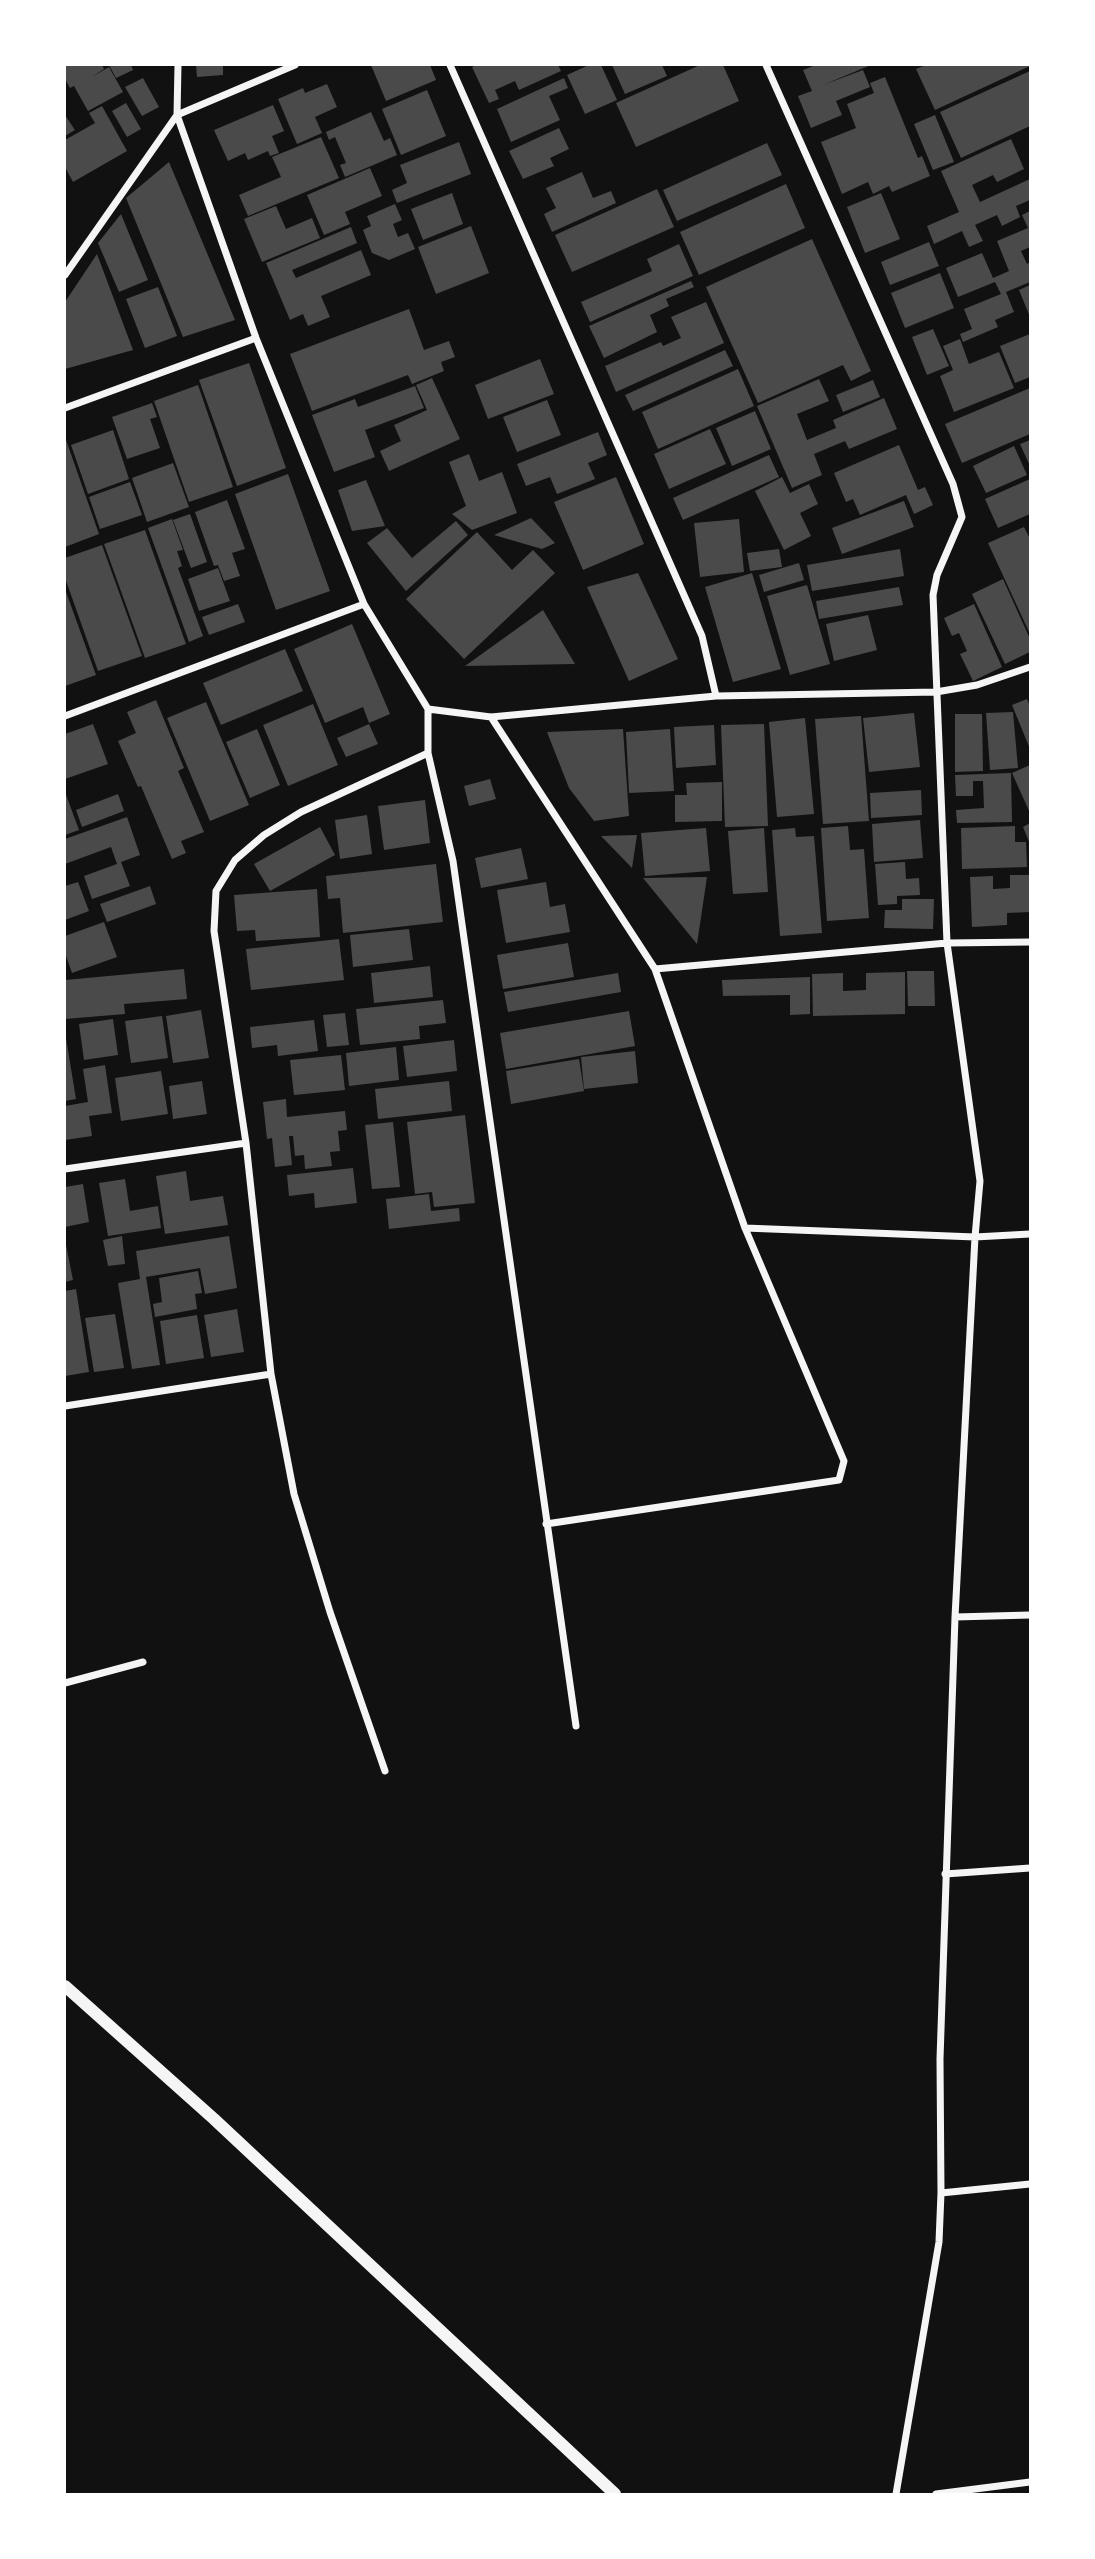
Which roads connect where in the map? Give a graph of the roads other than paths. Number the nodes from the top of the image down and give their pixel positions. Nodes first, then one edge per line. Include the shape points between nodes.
1 (178, 65) edge
2 (295, 65) edge
3 (450, 65) edge
4 (766, 65) edge
5 (177, 115) junction
6 (65, 275) edge
7 (256, 338) junction
8 (65, 408) edge
9 (364, 604) junction
10 (1030, 667) edge
11 (936, 692) junction
12 (716, 696) junction
13 (428, 709) junction
14 (65, 716) edge
15 (491, 717) junction
16 (428, 753) junction
17 (1030, 942) edge
18 (947, 943) junction
19 (655, 969) junction
20 (246, 1143) junction
21 (65, 1169) edge
22 (745, 1228) junction
23 (1030, 1234) edge
24 (975, 1237) junction
25 (271, 1374) junction
26 (65, 1406) edge
27 (546, 1524) junction
28 (1030, 1615) edge
29 (955, 1617) junction
30 (143, 1662) dead end
31 (65, 1683) edge
32 (576, 1726) dead end
33 (384, 1771) dead end
34 (1030, 1868) edge
35 (945, 1874) junction
36 (65, 1986) edge
37 (1030, 2184) edge
38 (941, 2193) junction
39 (1030, 2482) edge
40 (615, 2494) edge
41 (896, 2494) edge
42 (936, 2494) edge

1 - 5 street
2 - 5 street
3 - 12 street via 702,636
4 - 11 street via 953,484 962,517 933,595
5 - 6 street
5 - 7 street
7 - 8 street
7 - 9 street
9 - 13 street
9 - 14 street
10 - 11 street via 977,685
11 - 12 street
11 - 18 street
12 - 15 street
13 - 15 street
13 - 16 street
15 - 19 street
16 - 20 street via 301,812 264,835 235,860 216,891 214,931
16 - 27 street via 453,862
17 - 18 street
18 - 19 street
18 - 24 street via 980,1181
19 - 22 street
20 - 21 street
20 - 25 street
22 - 24 street
22 - 27 street via 840,1450 844,1461 839,1480
23 - 24 street
24 - 29 street
25 - 26 street
25 - 33 street via 294,1494
27 - 32 street
28 - 29 street
29 - 35 street
30 - 31 street
34 - 35 street
35 - 38 street
36 - 40 street
37 - 38 street
38 - 41 street via 939,2242
39 - 42 street

